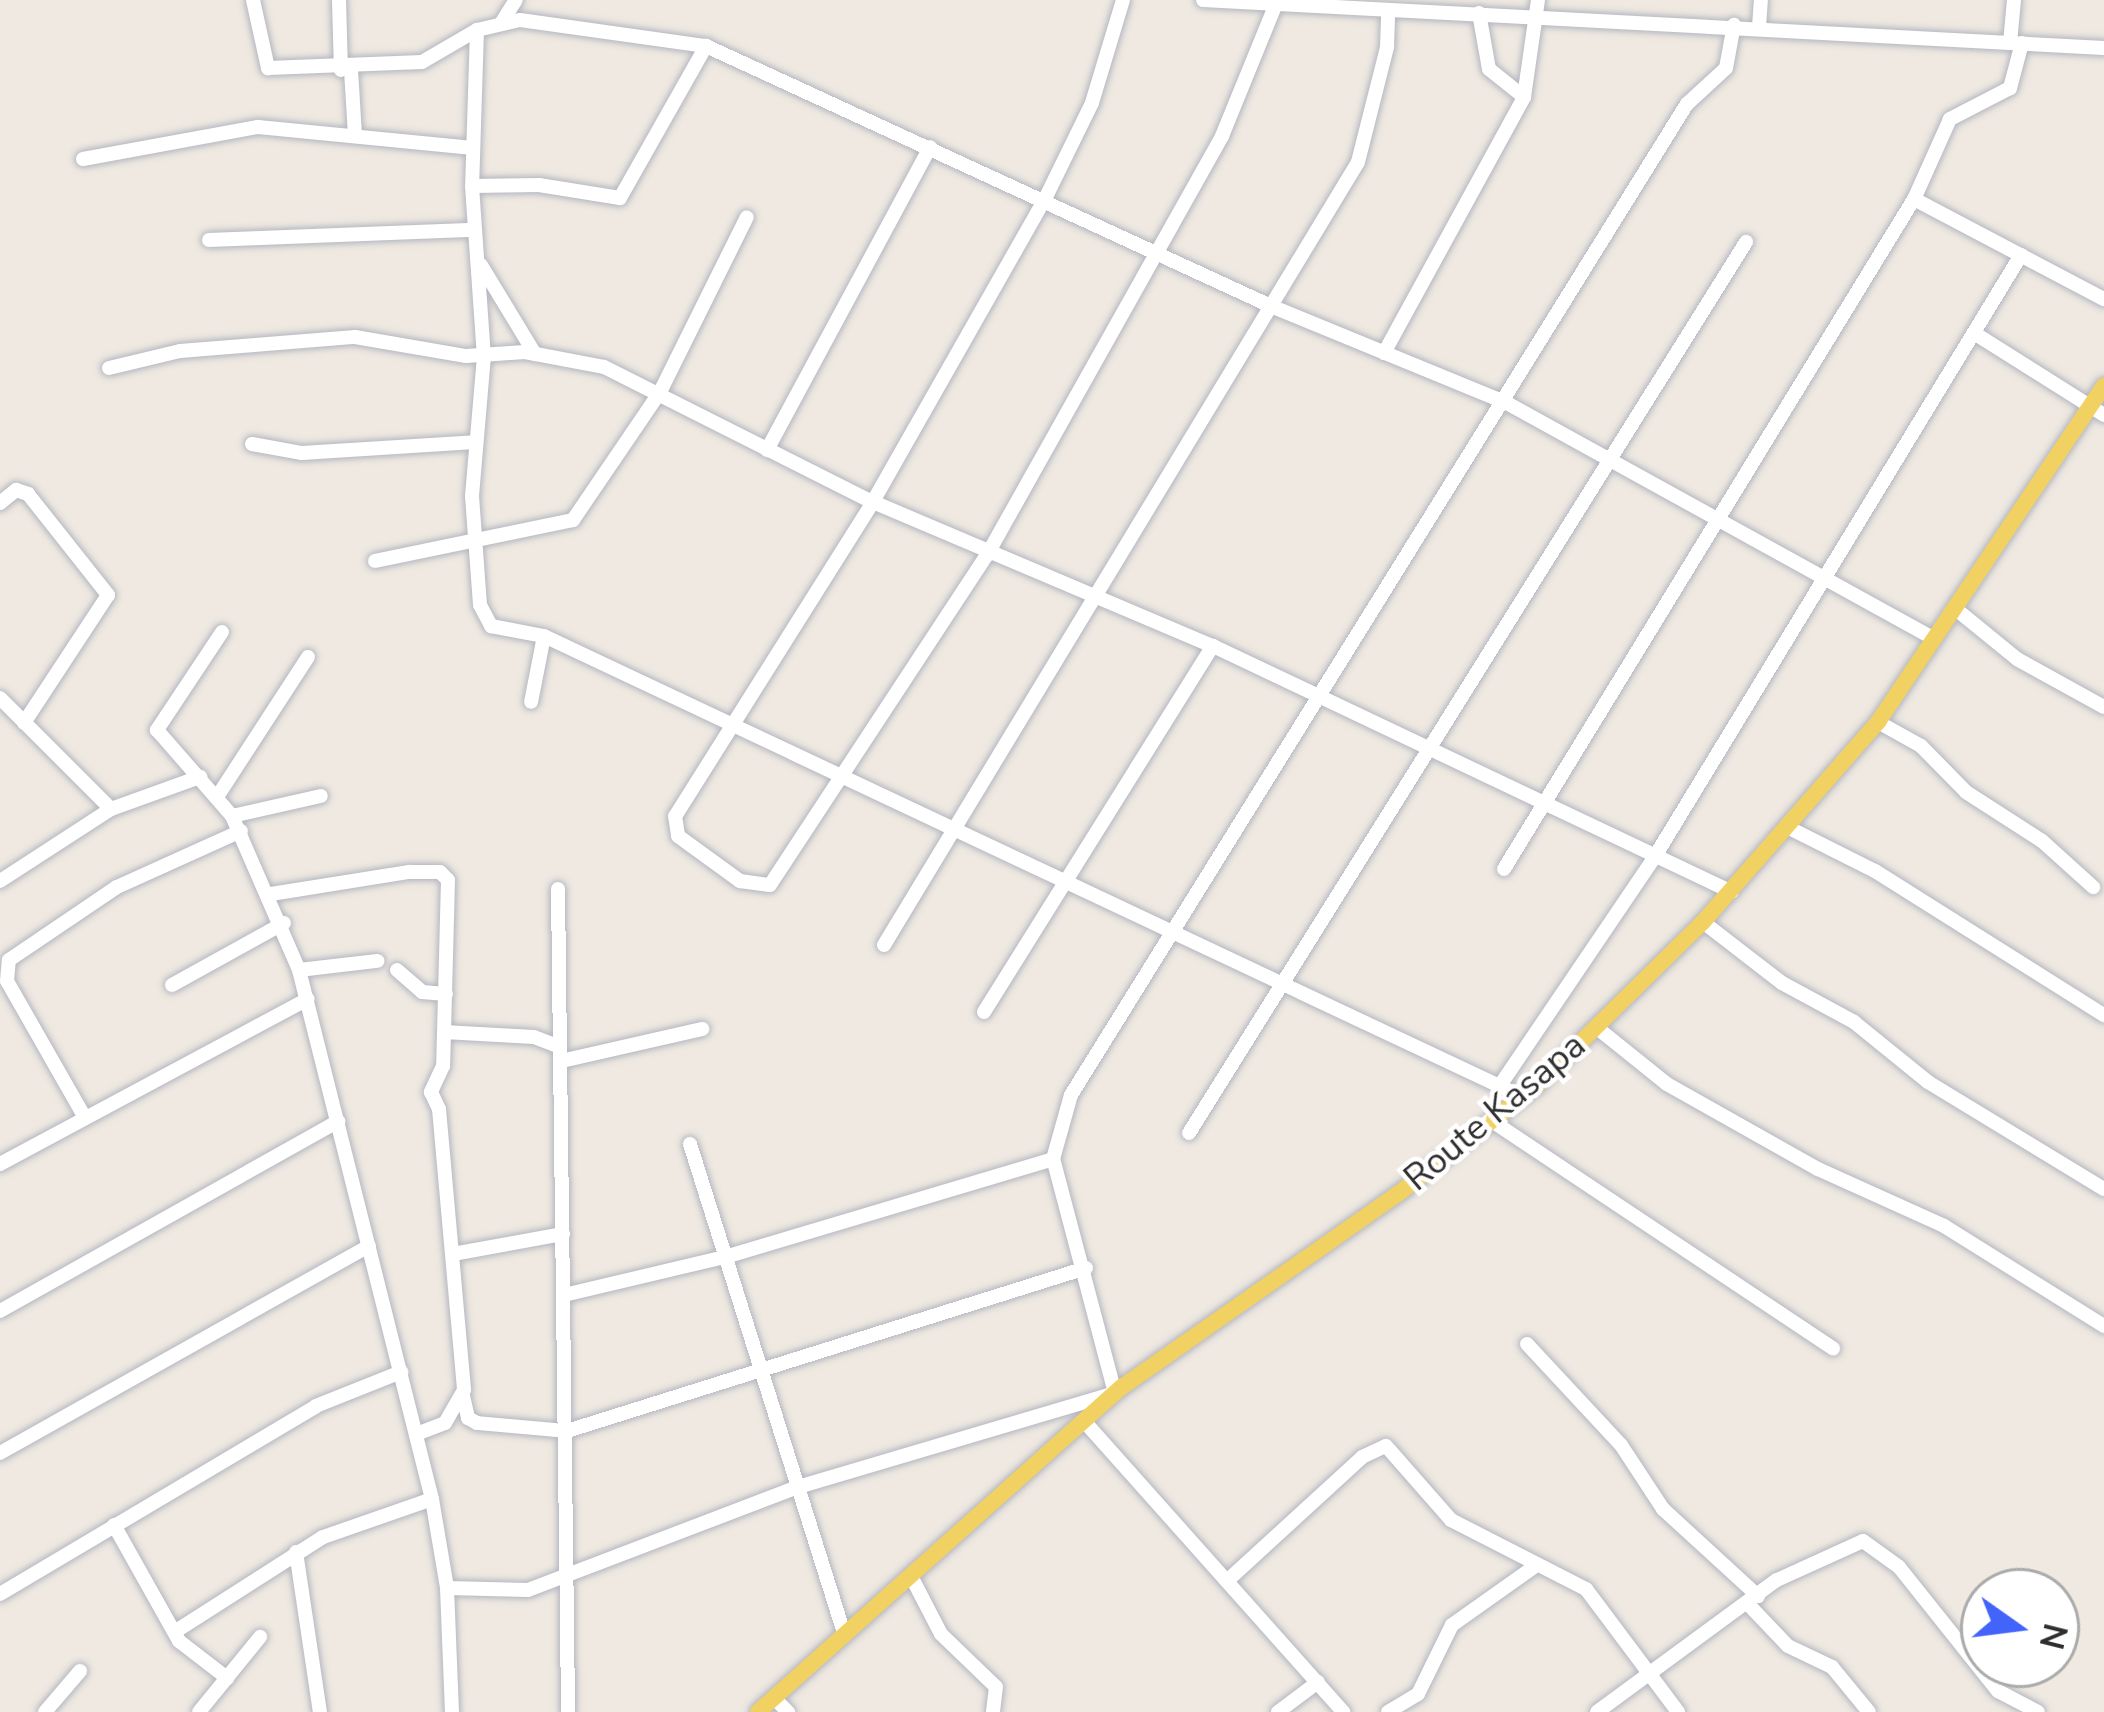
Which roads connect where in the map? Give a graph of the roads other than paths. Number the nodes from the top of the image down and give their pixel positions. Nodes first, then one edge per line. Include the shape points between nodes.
1 (253, 0) edge
2 (339, 0) edge
3 (516, 0) edge
4 (1123, 0) edge
5 (1203, 0) edge
6 (1761, 0) edge
7 (2014, 0) edge
8 (1265, 2) edge
9 (1538, 8) edge
10 (1388, 10) junction
11 (1479, 13) junction
12 (502, 22) junction
13 (1734, 25) junction
14 (1760, 27) junction
15 (477, 30) junction
16 (2016, 43) junction
17 (706, 46) junction
18 (2104, 48) edge
19 (346, 70) junction
20 (1524, 97) junction
21 (355, 136) junction
22 (930, 147) junction
23 (473, 148) junction
24 (82, 159) dead end
25 (472, 186) junction
26 (1046, 197) junction
27 (1914, 199) junction
28 (747, 217) dead end
29 (474, 230) junction
30 (209, 240) dead end
31 (1746, 242) dead end
32 (1159, 252) junction
33 (2020, 255) junction
34 (478, 261) junction
35 (2104, 299) edge
36 (1273, 307) junction
37 (1974, 333) junction
38 (1384, 353) junction
39 (535, 354) junction
40 (484, 356) junction
41 (109, 368) dead end
42 (2104, 386) edge
43 (660, 392) junction
44 (1504, 403) junction
45 (2097, 411) edge
46 (475, 442) junction
47 (252, 444) dead end
48 (767, 450) junction
49 (1613, 460) junction
50 (873, 502) junction
51 (0, 503) edge
52 (1719, 520) junction
53 (476, 535) junction
54 (987, 555) junction
55 (376, 561) dead end
56 (1827, 578) junction
57 (1098, 598) junction
58 (1957, 610) junction
59 (222, 632) dead end
60 (544, 636) junction
61 (1932, 638) junction
62 (1213, 646) junction
63 (308, 657) dead end
64 (1320, 697) junction
65 (531, 703) dead end
66 (3, 706) edge
67 (2104, 706) edge
68 (1878, 722) junction
69 (24, 723) junction
70 (734, 725) junction
71 (1432, 749) junction
72 (842, 773) junction
73 (200, 777) junction
74 (217, 796) junction
75 (321, 796) dead end
76 (1543, 805) junction
77 (111, 809) junction
78 (232, 816) junction
79 (955, 829) junction
80 (1792, 829) junction
81 (241, 832) junction
82 (1654, 858) junction
83 (1504, 869) dead end
84 (1062, 879) junction
85 (0, 881) edge
86 (2093, 887) dead end
87 (558, 889) dead end
88 (1732, 892) junction
89 (271, 894) junction
90 (1703, 922) junction
91 (284, 923) junction
92 (1175, 936) junction
93 (884, 945) dead end
94 (377, 961) dead end
95 (299, 970) junction
96 (397, 970) dead end
97 (1286, 984) junction
98 (172, 986) dead end
99 (446, 994) junction
100 (308, 999) junction
101 (984, 1012) dead end
102 (2104, 1015) edge
103 (1596, 1027) junction
104 (702, 1029) dead end
105 (444, 1032) junction
106 (561, 1054) junction
107 (1501, 1084) junction
108 (1522, 1096) junction
109 (85, 1116) junction
110 (1492, 1120) junction
111 (338, 1121) junction
112 (1189, 1132) dead end
113 (690, 1144) dead end
114 (1053, 1159) junction
115 (0, 1164) edge
116 (2104, 1189) edge
117 (563, 1234) junction
118 (369, 1246) junction
119 (453, 1254) junction
120 (725, 1257) junction
121 (1086, 1268) junction
122 (564, 1295) junction
123 (0, 1311) edge
124 (2104, 1326) edge
125 (1527, 1343) dead end
126 (1833, 1348) dead end
127 (401, 1372) junction
128 (761, 1372) junction
129 (1115, 1393) junction
130 (463, 1396) junction
131 (1084, 1420) junction
132 (567, 1431) junction
133 (417, 1434) junction
134 (0, 1453) edge
135 (798, 1486) junction
136 (432, 1498) junction
137 (114, 1525) junction
138 (296, 1552) junction
139 (1538, 1564) junction
140 (569, 1571) junction
141 (912, 1578) junction
142 (1228, 1580) junction
143 (447, 1588) junction
144 (0, 1594) edge
145 (1752, 1599) junction
146 (176, 1631) junction
147 (844, 1633) junction
148 (260, 1637) dead end
149 (80, 1671) dead end
150 (1653, 1677) junction
151 (226, 1678) junction
152 (1318, 1682) junction
153 (774, 1698) junction
154 (1341, 1709) edge
155 (45, 1712) edge
156 (199, 1712) edge
157 (320, 1712) edge
158 (452, 1712) edge
159 (568, 1712) edge
160 (758, 1712) edge
161 (788, 1712) edge
162 (993, 1712) edge
163 (1278, 1712) edge
164 (1356, 1712) edge
165 (1388, 1712) edge
166 (1597, 1712) edge
167 (1678, 1712) edge
168 (1869, 1712) edge
169 (2038, 1712) edge

1 - 19 street via 268,68
2 - 19 street
3 - 12 street
4 - 26 street via 1092,103
5 - 8 street
6 - 14 street
7 - 16 street
8 - 10 street
8 - 32 street via 1222,136
9 - 11 street
9 - 13 street
9 - 20 street
10 - 11 street
10 - 36 street via 1387,47 1358,162
11 - 20 street via 1489,68
12 - 15 street
12 - 17 street
13 - 14 street
13 - 44 street via 1726,68 1687,104
14 - 16 street
15 - 19 street via 436,58
15 - 23 street
16 - 18 street
16 - 27 street via 2010,88 1950,119
17 - 22 street
17 - 25 street via 620,198 539,184
19 - 21 street
20 - 38 street
21 - 23 street
21 - 24 street via 258,127
22 - 26 street
22 - 48 street
23 - 25 street
25 - 29 street
26 - 32 street
26 - 50 street
27 - 33 street
27 - 52 street
28 - 43 street
29 - 30 street
29 - 34 street
31 - 49 street
32 - 36 street
32 - 54 street
33 - 35 street
33 - 37 street
34 - 39 street
34 - 40 street
36 - 38 street
36 - 57 street
37 - 45 street
37 - 56 street
38 - 44 street
39 - 40 street
39 - 43 street via 604,368
40 - 41 street via 355,337 180,351
40 - 46 street
42 - 45 main road, Route Kasapa
43 - 48 street
43 - 53 street via 573,520
44 - 49 street
44 - 64 street
45 - 58 main road, Route Kasapa
46 - 47 street via 302,453
46 - 53 street
48 - 50 street
49 - 52 street
49 - 71 street
50 - 54 street
50 - 70 street
51 - 69 street via 16,490 28,494 108,595
52 - 56 street
52 - 76 street
53 - 55 street
53 - 60 street via 481,619
54 - 57 street
54 - 72 street
56 - 61 street
56 - 82 street
57 - 62 street
57 - 79 street
58 - 61 main road, Route Kasapa
58 - 67 street via 2017,659
59 - 73 street via 157,726
60 - 65 street
60 - 70 street
61 - 68 main road, Route Kasapa
62 - 64 street
62 - 84 street
63 - 74 street
64 - 71 street
64 - 92 street
66 - 69 street
68 - 80 main road, Route Kasapa
68 - 86 street via 1921,746 1966,792 2042,841
69 - 77 street
70 - 72 street
70 - 72 street via 674,825 694,851 740,881 770,884
71 - 76 street
71 - 97 street
72 - 79 street
73 - 74 street
73 - 77 street
74 - 78 street
75 - 78 street
76 - 82 street
76 - 83 street
77 - 85 street
78 - 81 street
79 - 84 street
79 - 93 street
80 - 88 main road, Route Kasapa
80 - 102 street via 1875,871
81 - 89 street
81 - 109 street via 117,887 9,960 7,981
82 - 88 street
82 - 107 street
84 - 92 street
84 - 101 street
87 - 106 street
88 - 90 main road, Route Kasapa
89 - 91 street
89 - 99 street via 319,881 440,872 448,880
90 - 103 main road, Route Kasapa
90 - 116 street via 1782,983 1854,1022 1928,1082
91 - 95 street
91 - 98 street
92 - 97 street
92 - 114 street via 1071,1095
94 - 95 street
95 - 100 street
96 - 99 street via 422,992
97 - 107 street
97 - 112 street
99 - 105 street
100 - 109 street
100 - 111 street
103 - 108 main road, Route Kasapa
103 - 124 street via 1667,1084 1818,1169 1944,1226
104 - 106 street
105 - 106 street via 534,1036
105 - 119 street via 442,1069 430,1092 440,1109
106 - 117 street
107 - 108 street
108 - 110 main road, Route Kasapa
109 - 115 street
110 - 126 street
110 - 129 main road, Route Kasapa
111 - 118 street
111 - 123 street
113 - 120 street
114 - 120 street
114 - 121 street
117 - 119 street
117 - 122 street
118 - 127 street
118 - 134 street
119 - 130 street
120 - 122 street
120 - 128 street
121 - 128 street
121 - 129 street
122 - 132 street
125 - 145 street via 1621,1444 1663,1509
127 - 133 street
127 - 137 street via 316,1406
128 - 132 street
128 - 135 street
129 - 131 main road, Route Kasapa
129 - 135 street
130 - 132 street via 468,1418 478,1423
130 - 133 street via 441,1427
131 - 141 main road, Route Kasapa
131 - 142 street
132 - 140 street
133 - 136 street
135 - 140 street
135 - 147 street
136 - 138 street
136 - 143 street
137 - 144 street
137 - 146 street
138 - 146 street
138 - 157 street
139 - 142 street via 1451,1520 1386,1446 1362,1456
139 - 150 street via 1586,1589
139 - 165 street via 1452,1625 1418,1694
140 - 143 street via 512,1594
140 - 159 street
141 - 147 main road, Route Kasapa
141 - 162 street via 941,1634 996,1687
142 - 152 street
143 - 158 street
145 - 150 street
145 - 168 street via 1778,1639 1832,1667
145 - 169 street via 1848,1544 1876,1544 1998,1691
146 - 151 street
147 - 153 main road, Route Kasapa
148 - 151 street
149 - 155 street
150 - 166 street
150 - 167 street
151 - 156 street
152 - 154 street
152 - 163 street
153 - 160 main road, Route Kasapa
153 - 161 street
154 - 164 street

